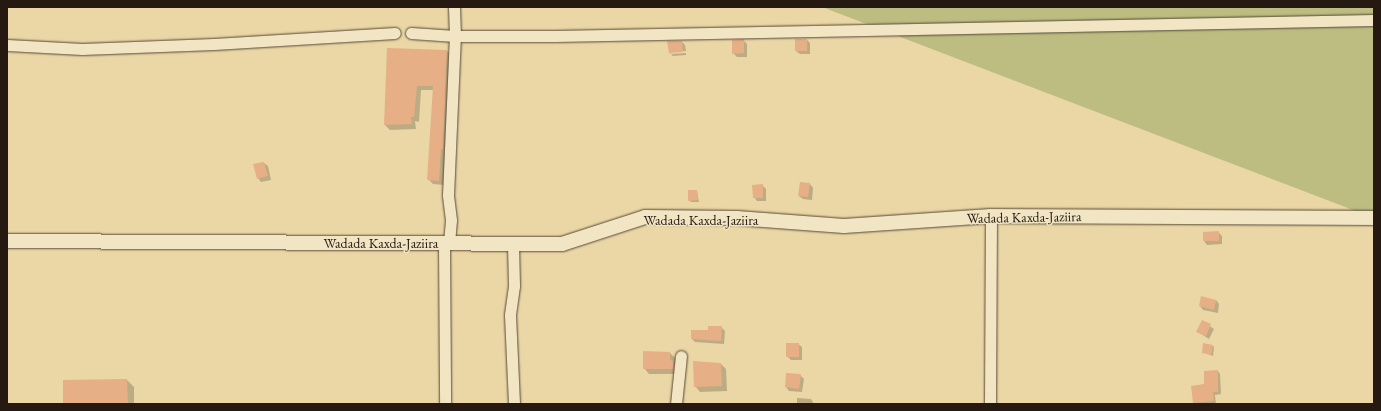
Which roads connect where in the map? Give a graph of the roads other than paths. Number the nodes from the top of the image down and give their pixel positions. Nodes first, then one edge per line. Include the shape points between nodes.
1 (454, 7) edge
2 (1374, 20) edge
3 (395, 33) dead end
4 (411, 33) dead end
5 (455, 36) junction
6 (7, 45) edge
7 (991, 216) junction
8 (1374, 218) edge
9 (7, 240) edge
10 (447, 243) junction
11 (513, 244) junction
12 (681, 356) dead end
13 (445, 404) edge
14 (514, 404) edge
15 (676, 404) edge
16 (990, 404) edge

1 - 5 street
2 - 5 street
3 - 6 street via 82,50
4 - 5 street
5 - 10 street via 448,195 452,220
7 - 8 street, Wadada Kaxda-Jaziira
7 - 11 street, Wadada Kaxda-Jaziira via 844,226 737,218 645,217 562,244
7 - 16 street
9 - 10 street, Wadada Kaxda-Jaziira
10 - 11 street, Wadada Kaxda-Jaziira
10 - 13 street
11 - 14 street via 514,286 510,315
12 - 15 street

